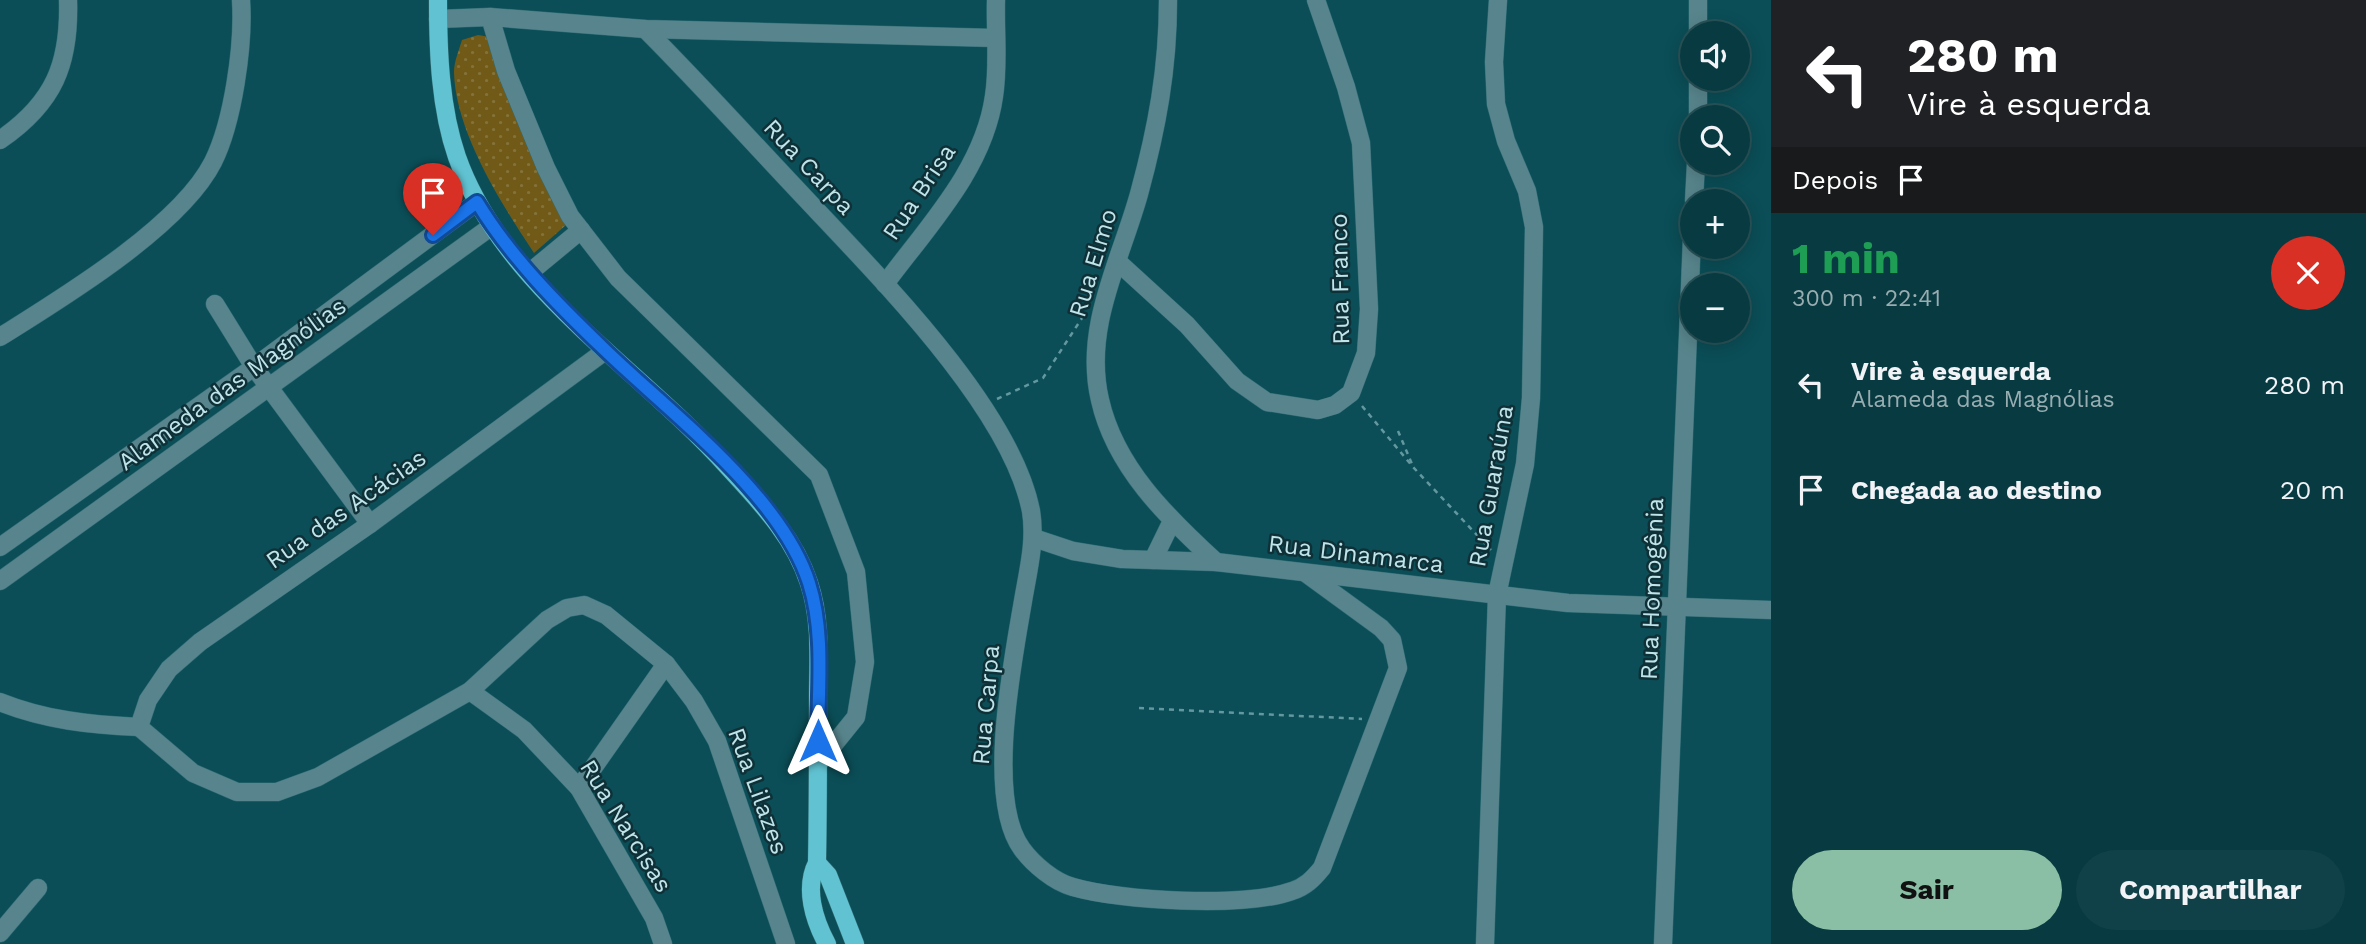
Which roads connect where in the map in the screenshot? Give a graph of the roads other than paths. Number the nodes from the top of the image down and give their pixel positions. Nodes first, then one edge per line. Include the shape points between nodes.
1 (68, 0) edge
2 (241, 0) edge
3 (438, 0) edge
4 (996, 0) edge
5 (1168, 0) edge
6 (1315, 0) edge
7 (1498, 0) edge
8 (1698, 0) edge
9 (490, 17) junction
10 (438, 19) junction
11 (1698, 21) edge
12 (645, 29) junction
13 (995, 38) junction
14 (0, 140) edge
15 (477, 202) junction
16 (492, 226) junction
17 (581, 230) junction
18 (1691, 259) edge
19 (1118, 262) junction
20 (529, 273) junction
21 (885, 284) junction
22 (215, 304) dead end
23 (0, 337) edge
24 (605, 351) junction
25 (254, 367) junction
26 (269, 388) junction
27 (121, 463) junction
28 (136, 482) junction
29 (1172, 521) junction
30 (370, 524) junction
31 (1034, 538) junction
32 (0, 547) edge
33 (1153, 560) junction
34 (1216, 562) junction
35 (1307, 574) junction
36 (0, 581) edge
37 (1497, 596) junction
38 (1675, 607) junction
39 (1771, 610) edge
40 (666, 664) junction
41 (470, 691) junction
42 (0, 702) edge
43 (139, 727) junction
44 (818, 764) junction
45 (579, 788) junction
46 (817, 863) junction
47 (38, 888) dead end
48 (0, 933) edge
49 (663, 944) edge
50 (786, 944) edge
51 (827, 944) edge
52 (855, 944) edge
53 (1485, 944) edge
54 (1663, 944) edge

1 - 14 street via 67,51 58,79 41,103
2 - 23 street via 236,73 225,127 213,162 196,188 101,271
3 - 10 main road
4 - 13 street, Rua Brisa
5 - 19 street, Rua Elmo via 1161,105
6 - 19 street, Rua Franco via 1361,143 1369,309 1366,353 1351,393 1318,410 1267,402 1237,381 1187,325
7 - 37 street, Rua Guaraúna via 1496,104 1527,191 1534,227 1525,464
8 - 11 street
9 - 10 street
9 - 12 street
9 - 17 street via 506,71 546,168
10 - 15 main road via 442,87 457,157
12 - 13 street
12 - 21 street, Rua Carpa
13 - 21 street, Rua Brisa via 994,96 984,138 967,174
15 - 16 main road
15 - 25 street, Alameda das Magnólias
16 - 20 main road
16 - 26 street, Alameda das Magnólias
17 - 20 street
17 - 44 street via 618,278 819,475 856,572 865,662 856,717
18 - 38 street, Rua Homogênia
19 - 29 street, Rua Elmo via 1100,307 1095,351 1100,400 1117,447
20 - 24 main road
21 - 31 street, Rua Carpa via 981,405 1021,472
22 - 25 street
24 - 30 street, Rua das Acácias
24 - 44 main road via 694,429 773,516 791,544 808,582 818,623
25 - 26 street
25 - 27 street, Alameda das Magnólias
26 - 28 street, Alameda das Magnólias
26 - 30 street
27 - 28 street
27 - 32 street, Alameda das Magnólias
28 - 36 street, Alameda das Magnólias
29 - 33 street
29 - 34 street, Rua Elmo
30 - 43 street, Rua das Acácias via 200,642 169,669 148,700
31 - 33 street, Rua Dinamarca via 1085,553
31 - 35 street, Rua Carpa via 1006,719 1004,790 1009,827 1022,850 1050,876 1070,887 1128,898 1267,897 1309,883 1322,869 1398,668 1392,640 1381,628
33 - 34 street, Rua Dinamarca
34 - 35 street, Rua Dinamarca
35 - 37 street, Rua Dinamarca
37 - 38 street, Rua Dinamarca
37 - 53 street, Rua Guaraúna
38 - 39 street, Rua Dinamarca
38 - 54 street, Rua Homogênia
40 - 41 street, Rua Lilazes via 606,615 584,606 567,608 547,620
40 - 45 street
40 - 50 street, Rua Lilazes via 717,741
41 - 43 street via 318,777 277,792 237,792 192,773
41 - 45 street, Rua Narcisas via 524,730
42 - 43 street via 32,715 96,726
44 - 46 main road
45 - 49 street, Rua Narcisas via 654,918
46 - 51 main road via 810,875 811,897
46 - 52 main road via 828,875
47 - 48 street

